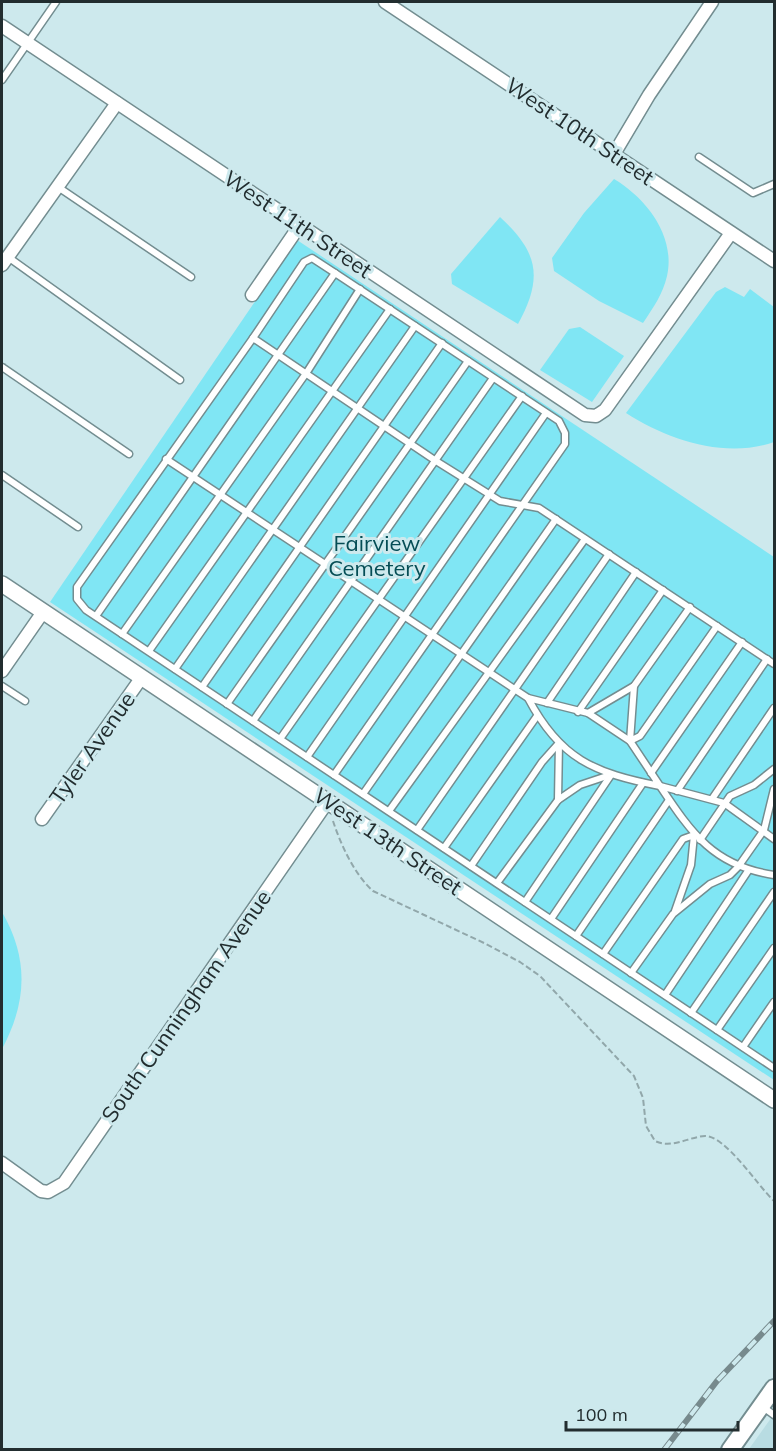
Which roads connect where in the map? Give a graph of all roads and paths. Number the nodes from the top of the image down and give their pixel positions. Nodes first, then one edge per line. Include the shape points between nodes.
1 (56, 2) edge
2 (385, 2) edge
3 (712, 2) edge
4 (2, 26) edge
5 (28, 43) junction
6 (2, 80) edge
7 (117, 103) junction
8 (614, 154) junction
9 (699, 157) dead end
10 (774, 184) edge
11 (57, 186) junction
12 (300, 225) junction
13 (731, 233) junction
14 (5, 261) edge
15 (774, 261) edge
16 (335, 273) junction
17 (191, 277) dead end
18 (360, 289) junction
19 (252, 295) dead end
20 (390, 309) junction
21 (416, 326) junction
22 (253, 338) junction
23 (442, 343) junction
24 (279, 353) junction
25 (468, 361) junction
26 (2, 367) edge
27 (307, 372) junction
28 (493, 378) junction
29 (180, 380) dead end
30 (333, 390) junction
31 (522, 396) junction
32 (357, 408) junction
33 (546, 413) junction
34 (385, 426) junction
35 (410, 443) junction
36 (129, 454) dead end
37 (166, 459) junction
38 (436, 461) junction
39 (2, 475) edge
40 (193, 477) junction
41 (464, 478) junction
42 (220, 495) junction
43 (491, 495) junction
44 (521, 505) junction
45 (246, 512) junction
46 (556, 519) junction
47 (78, 527) dead end
48 (273, 530) junction
49 (585, 539) junction
50 (301, 548) junction
51 (609, 554) junction
52 (326, 565) junction
53 (636, 572) junction
54 (353, 582) junction
55 (2, 584) edge
56 (663, 590) junction
57 (377, 598) junction
58 (690, 607) junction
59 (43, 612) junction
60 (96, 616) junction
61 (405, 617) junction
62 (717, 626) junction
63 (122, 634) junction
64 (431, 634) junction
65 (742, 642) junction
66 (149, 651) junction
67 (463, 655) junction
68 (767, 659) junction
69 (774, 664) edge
70 (175, 669) junction
71 (2, 671) edge
72 (490, 673) junction
73 (142, 677) junction
74 (2, 686) edge
75 (634, 686) junction
76 (202, 687) junction
77 (516, 690) junction
78 (528, 698) junction
79 (25, 701) dead end
80 (547, 703) junction
81 (227, 704) junction
82 (774, 708) edge
83 (578, 712) junction
84 (588, 713) junction
85 (537, 716) junction
86 (254, 721) junction
87 (280, 739) junction
88 (630, 741) junction
89 (559, 743) junction
90 (307, 757) junction
91 (774, 769) edge
92 (651, 773) junction
93 (334, 775) junction
94 (611, 775) junction
95 (643, 783) junction
96 (660, 786) junction
97 (774, 789) edge
98 (677, 790) junction
99 (363, 794) junction
100 (712, 799) junction
101 (558, 800) junction
102 (669, 800) junction
103 (326, 803) junction
104 (724, 803) junction
105 (389, 811) junction
106 (42, 819) dead end
107 (417, 830) junction
108 (764, 830) junction
109 (694, 835) junction
110 (774, 838) edge
111 (700, 840) junction
112 (444, 848) junction
113 (471, 866) junction
114 (738, 867) junction
115 (748, 871) junction
116 (774, 875) edge
117 (497, 883) junction
118 (774, 892) edge
119 (525, 902) junction
120 (673, 914) junction
121 (551, 919) junction
122 (576, 936) junction
123 (774, 948) edge
124 (603, 954) junction
125 (631, 973) junction
126 (664, 995) junction
127 (774, 1002) edge
128 (691, 1012) junction
129 (717, 1030) junction
130 (743, 1047) junction
131 (774, 1057) edge
132 (772, 1066) edge
133 (774, 1100) edge
134 (2, 1163) edge
135 (774, 1201) edge
136 (774, 1388) edge
137 (768, 1411) edge
138 (730, 1449) edge

1 - 5 lane
2 - 8 street, West 10th Street
3 - 8 street
4 - 5 street, West 11th Street
5 - 6 lane
5 - 7 street, West 11th Street
7 - 11 street
7 - 12 street, West 11th Street
8 - 13 street, West 10th Street
9 - 10 lane via 753,193
11 - 14 street
11 - 17 lane
12 - 13 street, West 11th Street via 585,415 596,416 605,410
12 - 19 street
13 - 15 street, West 10th Street
14 - 29 lane
16 - 18 lane
16 - 22 lane via 312,258 304,262
16 - 24 lane
18 - 20 lane
18 - 27 lane
20 - 21 lane
20 - 30 lane
21 - 23 lane
21 - 32 lane
22 - 24 lane
22 - 37 lane
23 - 25 lane
23 - 34 lane
24 - 27 lane
24 - 40 lane
25 - 28 lane
25 - 35 lane
26 - 36 lane
27 - 30 lane
27 - 42 lane
28 - 31 lane
28 - 38 lane
30 - 32 lane
30 - 45 lane
31 - 33 lane
31 - 41 lane
32 - 34 lane
32 - 48 lane
33 - 43 lane
33 - 44 lane via 559,421 565,444
34 - 35 lane
34 - 50 lane
35 - 38 lane
35 - 52 lane
37 - 40 lane
37 - 60 lane via 77,587 77,599
38 - 41 lane
38 - 54 lane
39 - 47 lane
40 - 42 lane
40 - 60 lane
41 - 43 lane
41 - 57 lane
42 - 45 lane
42 - 63 lane
43 - 44 lane
43 - 61 lane
44 - 46 lane via 539,508
44 - 64 lane
45 - 48 lane
45 - 66 lane
46 - 49 lane
46 - 67 lane
48 - 50 lane
48 - 70 lane
49 - 51 lane
49 - 72 lane
50 - 52 lane
50 - 76 lane
51 - 53 lane
51 - 77 lane
52 - 54 lane
52 - 81 lane
53 - 56 lane
53 - 80 lane
54 - 57 lane
54 - 86 lane
55 - 59 street, West 13th Street
56 - 58 lane
56 - 83 lane
57 - 61 lane
57 - 87 lane
58 - 62 lane
58 - 75 lane
59 - 71 street
59 - 73 street, West 13th Street
60 - 63 lane
61 - 64 lane
61 - 90 lane
62 - 65 lane
62 - 88 lane via 640,736
63 - 66 lane
64 - 67 lane
64 - 93 lane
65 - 68 lane
65 - 92 lane
66 - 70 lane
67 - 72 lane
67 - 99 lane
68 - 69 lane
68 - 98 lane
70 - 76 lane
72 - 77 lane
72 - 105 lane
73 - 103 street, West 13th Street
73 - 106 street, Tyler Avenue
74 - 79 lane
75 - 84 lane
75 - 88 lane
76 - 81 lane
77 - 78 lane
77 - 107 lane
78 - 80 lane
78 - 85 lane
80 - 83 lane
81 - 86 lane
82 - 100 lane
83 - 84 lane
84 - 88 lane
85 - 89 lane
85 - 112 lane
86 - 87 lane
87 - 90 lane
88 - 92 lane
89 - 94 lane via 590,767
89 - 101 lane
89 - 113 lane
90 - 93 lane
91 - 104 lane
92 - 96 lane
93 - 99 lane
94 - 95 lane
94 - 101 lane via 580,785
94 - 119 lane
95 - 96 lane
95 - 121 lane
96 - 98 lane
96 - 102 lane
97 - 108 lane
98 - 100 lane
99 - 105 lane
100 - 104 lane
101 - 117 lane
102 - 109 lane
102 - 122 lane
103 - 133 street, West 13th Street
103 - 134 street, South Cunningham Avenue via 64,1183 48,1192 34,1188
103 - 135 path via 360,877 373,891 520,962 549,985 634,1076 644,1098 646,1126 655,1141 675,1144 694,1137 716,1138
104 - 108 lane
104 - 111 lane
105 - 107 lane
107 - 112 lane
108 - 110 lane
108 - 114 lane
109 - 111 lane
109 - 120 lane via 691,865
109 - 124 lane via 683,839
111 - 114 lane
112 - 113 lane
113 - 117 lane
114 - 115 lane
114 - 120 lane
115 - 116 lane
115 - 126 lane
117 - 119 lane
118 - 128 lane
119 - 121 lane
120 - 125 lane
121 - 122 lane
122 - 124 lane
123 - 129 lane
124 - 125 lane
125 - 126 lane
126 - 128 lane
127 - 130 lane
128 - 129 lane
129 - 130 lane
130 - 132 lane
131 - 132 lane
136 - 137 main road
137 - 138 main road

